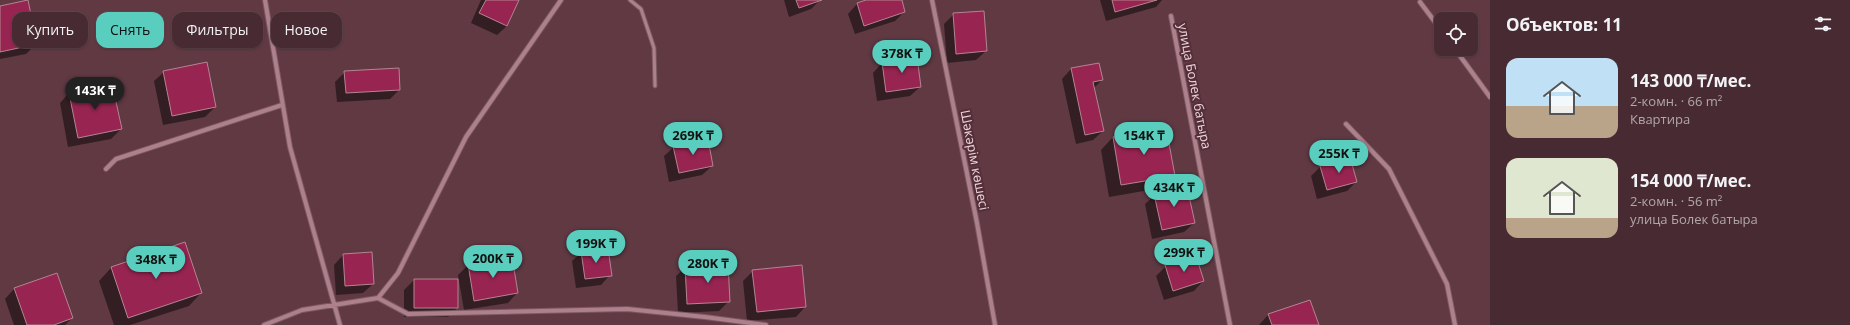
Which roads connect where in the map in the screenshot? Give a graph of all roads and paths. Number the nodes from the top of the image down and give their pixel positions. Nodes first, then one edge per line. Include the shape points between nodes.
1 (265, 0) edge
2 (561, 0) edge
3 (630, 0) edge
4 (932, 0) edge
5 (1420, 2) dead end
6 (1171, 16) dead end
7 (1434, 21) edge
8 (1460, 56) edge
9 (655, 86) dead end
10 (1490, 96) edge
11 (282, 106) junction
12 (1346, 124) dead end
13 (106, 170) dead end
14 (378, 298) junction
15 (333, 306) junction
16 (264, 325) edge
17 (340, 325) edge
18 (766, 325) edge
19 (995, 325) edge
20 (1230, 325) edge
21 (1455, 325) edge

1 - 11 street
2 - 14 street via 466,137 398,273
3 - 9 lane via 641,9 654,48
4 - 19 street, Шәкәрім көшесі via 976,215
5 - 7 street
6 - 20 street, улица Болек батыра
8 - 10 street
11 - 13 street via 116,159
11 - 15 street via 290,147
12 - 21 street via 1389,169 1447,284
14 - 15 street
14 - 18 street via 408,314 627,309
15 - 16 street via 302,310
15 - 17 street

